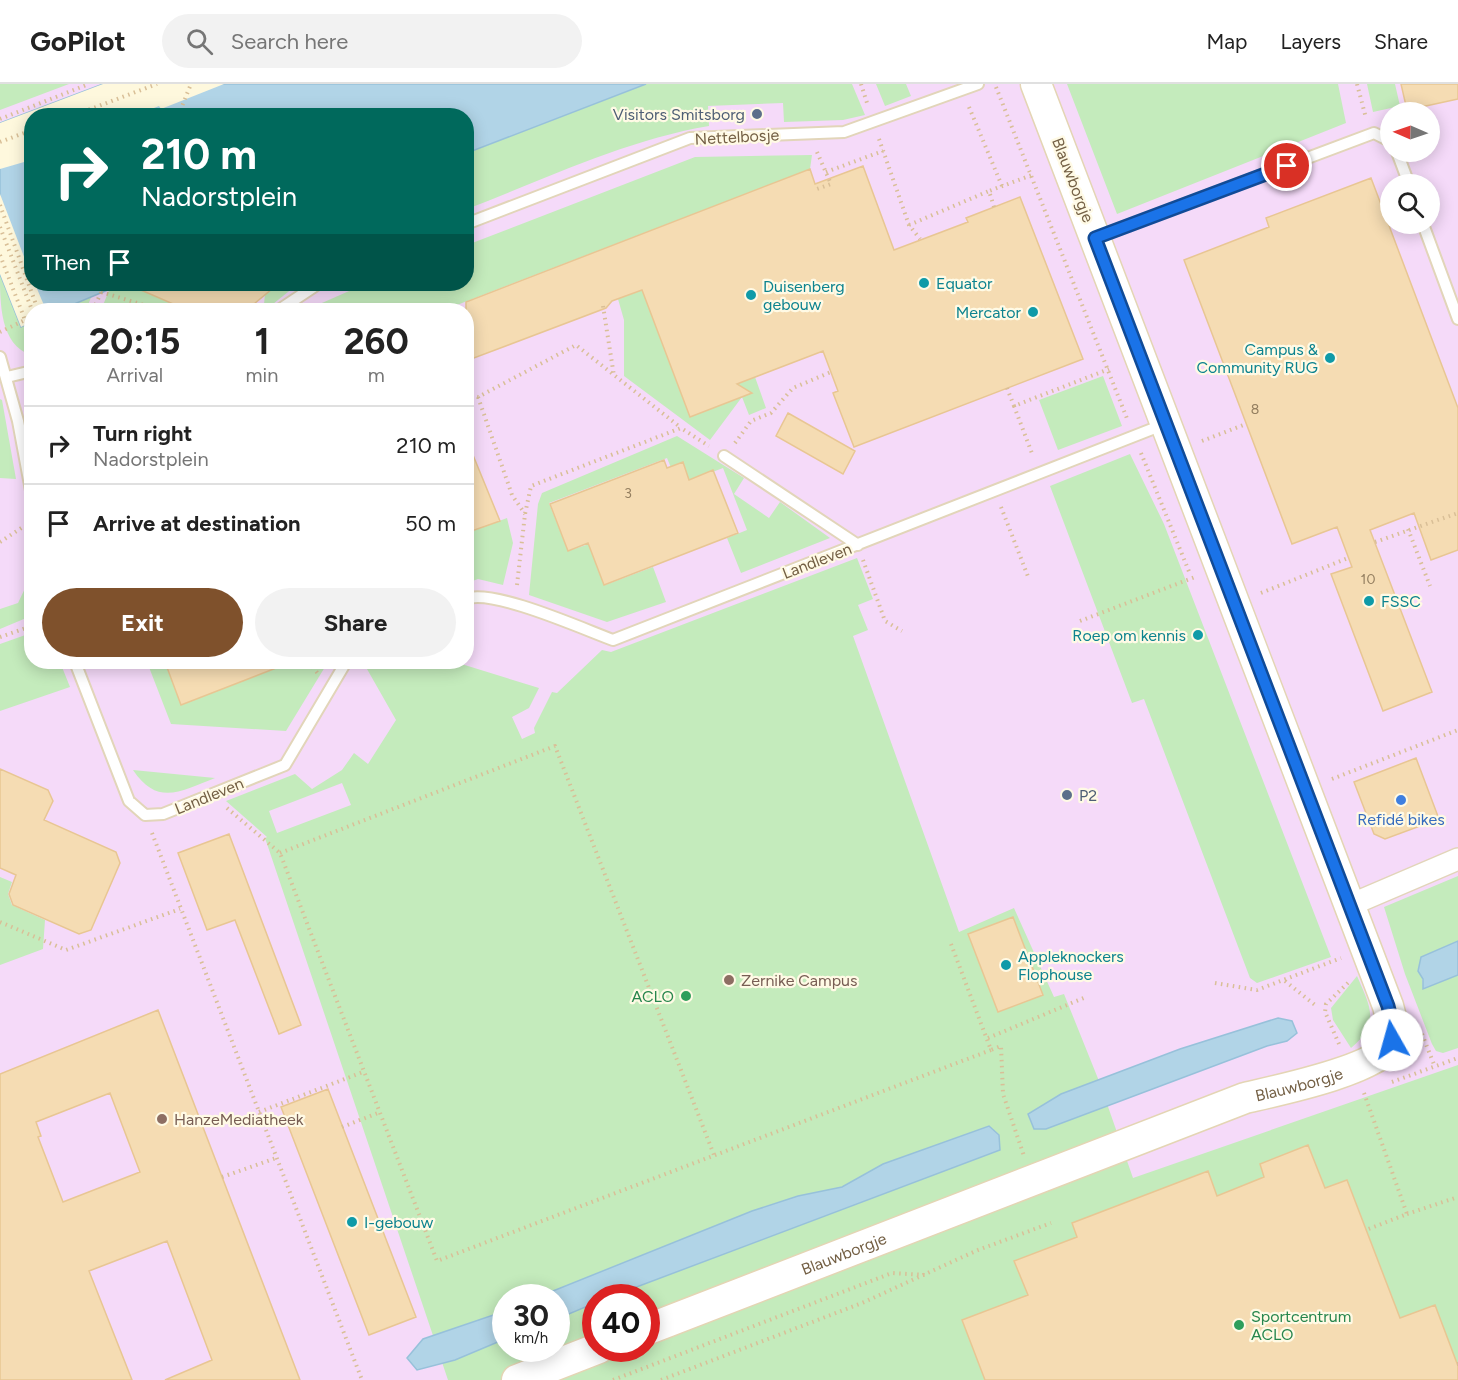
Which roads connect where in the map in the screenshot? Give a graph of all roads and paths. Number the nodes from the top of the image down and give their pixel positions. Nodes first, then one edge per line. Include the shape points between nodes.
1 (89, 84) edge
2 (157, 84) edge
3 (191, 84) edge
4 (978, 84) edge
5 (995, 84) edge
6 (1036, 84) edge
7 (1357, 84) edge
8 (962, 90) junction
9 (28, 108) edge
10 (93, 108) edge
11 (182, 108) edge
12 (24, 110) edge
13 (0, 119) edge
14 (873, 122) junction
15 (818, 132) junction
16 (24, 133) edge
17 (1374, 133) junction
18 (1380, 136) edge
19 (0, 142) edge
20 (883, 151) junction
21 (826, 172) junction
22 (1032, 175) junction
23 (1002, 186) junction
24 (817, 189) dead end
25 (988, 191) junction
26 (0, 205) edge
27 (994, 207) dead end
28 (474, 221) edge
29 (909, 225) junction
30 (0, 227) edge
31 (1427, 234) edge
32 (1095, 238) junction
33 (920, 240) dead end
34 (0, 255) edge
35 (24, 268) edge
36 (24, 289) edge
37 (308, 291) edge
38 (101, 292) joint
39 (96, 303) edge
40 (137, 303) edge
41 (290, 303) edge
42 (603, 306) dead end
43 (24, 317) edge
44 (1458, 319) edge
45 (24, 320) edge
46 (0, 332) edge
47 (0, 357) edge
48 (1118, 366) dead end
49 (1108, 370) junction
50 (831, 372) dead end
51 (24, 373) edge
52 (7, 377) junction
53 (614, 377) junction
54 (1007, 388) dead end
55 (474, 395) edge
56 (478, 397) junction
57 (1014, 406) junction
58 (1165, 424) junction
59 (1246, 424) dead end
60 (681, 428) junction
61 (1134, 436) junction
62 (1196, 444) dead end
63 (724, 456) junction
64 (24, 458) edge
65 (1040, 473) junction
66 (994, 491) junction
67 (1458, 513) edge
68 (525, 514) junction
69 (24, 526) edge
70 (1408, 529) junction
71 (0, 542) edge
72 (1375, 542) dead end
73 (858, 545) junction
74 (1348, 558) dead end
75 (1192, 578) junction
76 (1029, 579) dead end
77 (1430, 586) dead end
78 (1196, 589) dead end
79 (474, 595) edge
80 (1255, 596) dead end
81 (514, 604) junction
82 (1080, 621) dead end
83 (24, 629) edge
84 (902, 631) dead end
85 (0, 637) edge
86 (78, 669) edge
87 (342, 669) edge
88 (1458, 730) edge
89 (1326, 782) dead end
90 (208, 795) junction
91 (145, 815) junction
92 (280, 853) junction
93 (1458, 859) edge
94 (1348, 906) junction
95 (180, 909) junction
96 (0, 922) edge
97 (951, 944) dead end
98 (1335, 948) dead end
99 (1347, 956) dead end
100 (1339, 959) junction
101 (1285, 981) junction
102 (1215, 983) dead end
103 (1086, 997) dead end
104 (1315, 1005) dead end
105 (987, 1038) junction
106 (991, 1050) junction
107 (1458, 1058) edge
108 (363, 1072) junction
109 (1382, 1086) dead end
110 (1373, 1090) dead end
111 (259, 1112) junction
112 (378, 1112) junction
113 (342, 1127) dead end
114 (714, 1155) junction
115 (276, 1158) junction
116 (1025, 1161) dead end
117 (222, 1177) dead end
118 (1458, 1197) edge
119 (1407, 1214) junction
120 (1051, 1223) dead end
121 (1366, 1230) dead end
122 (925, 1275) junction
123 (660, 1325) edge
124 (582, 1355) edge
125 (362, 1380) edge
126 (516, 1380) edge
127 (613, 1380) edge
128 (661, 1380) edge

1 - 9 path
2 - 10 path
3 - 11 path
4 - 8 lane, Nettelbosje
5 - 22 path
6 - 32 street, Blauwborgje
7 - 17 path via 1364,115
8 - 14 lane, Nettelbosje
8 - 23 path
12 - 13 path
14 - 15 lane, Nettelbosje via 844,132
14 - 20 path
15 - 21 path via 817,154
15 - 28 lane, Nettelbosje via 690,138
16 - 19 path
17 - 18 lane
17 - 32 lane
20 - 21 path
20 - 29 path
21 - 24 path via 831,184
22 - 23 path
22 - 49 path
23 - 25 path
25 - 27 path
25 - 29 path
26 - 35 path
29 - 33 path
30 - 36 path
31 - 44 lane
32 - 58 street, Blauwborgje
34 - 43 path
37 - 41 lane
38 - 39 path
38 - 40 path
42 - 53 path
45 - 46 path
47 - 52 lane
48 - 49 path
49 - 57 path
49 - 61 path
50 - 63 path via 794,388 771,413 751,421
51 - 52 lane
52 - 64 lane
53 - 56 path via 576,345
53 - 60 path
54 - 57 path
55 - 56 path
56 - 68 path via 512,495
57 - 65 path
58 - 61 lane, Landleven
58 - 94 street, Blauwborgje
59 - 62 path
60 - 63 path
60 - 68 path via 531,486
61 - 65 lane, Landleven
61 - 75 path
63 - 73 lane
65 - 66 lane, Landleven
66 - 73 lane, Landleven
66 - 76 path
67 - 70 path
68 - 81 path
69 - 71 path
70 - 72 path
70 - 77 path
73 - 81 lane, Landleven via 613,640
73 - 84 path via 885,621
74 - 80 path
75 - 78 path
75 - 82 path
79 - 81 lane, Landleven
83 - 85 path
86 - 91 lane via 129,801
87 - 90 lane, Landleven via 285,765
88 - 89 path
90 - 91 lane, Landleven via 163,814
90 - 92 path
91 - 95 path
92 - 108 path
92 - 114 path via 555,746
93 - 94 street
94 - 123 street, Blauwborgje via 1392,1022 1392,1040 1380,1054 1308,1083 1245,1098
95 - 96 path via 66,950
95 - 111 path
97 - 105 path
98 - 100 path
99 - 100 path
100 - 101 path
101 - 102 path via 1257,990
101 - 104 path
103 - 105 path
105 - 106 path
106 - 114 path
106 - 116 path via 1001,1046 1003,1094
107 - 109 path
108 - 111 path
108 - 112 path
110 - 119 path via 1364,1094
111 - 115 path
112 - 113 path
112 - 114 path via 437,1261
115 - 117 path
115 - 125 path
118 - 119 path
119 - 121 path
120 - 122 path
122 - 127 path via 892,1273
122 - 128 path
124 - 126 street

